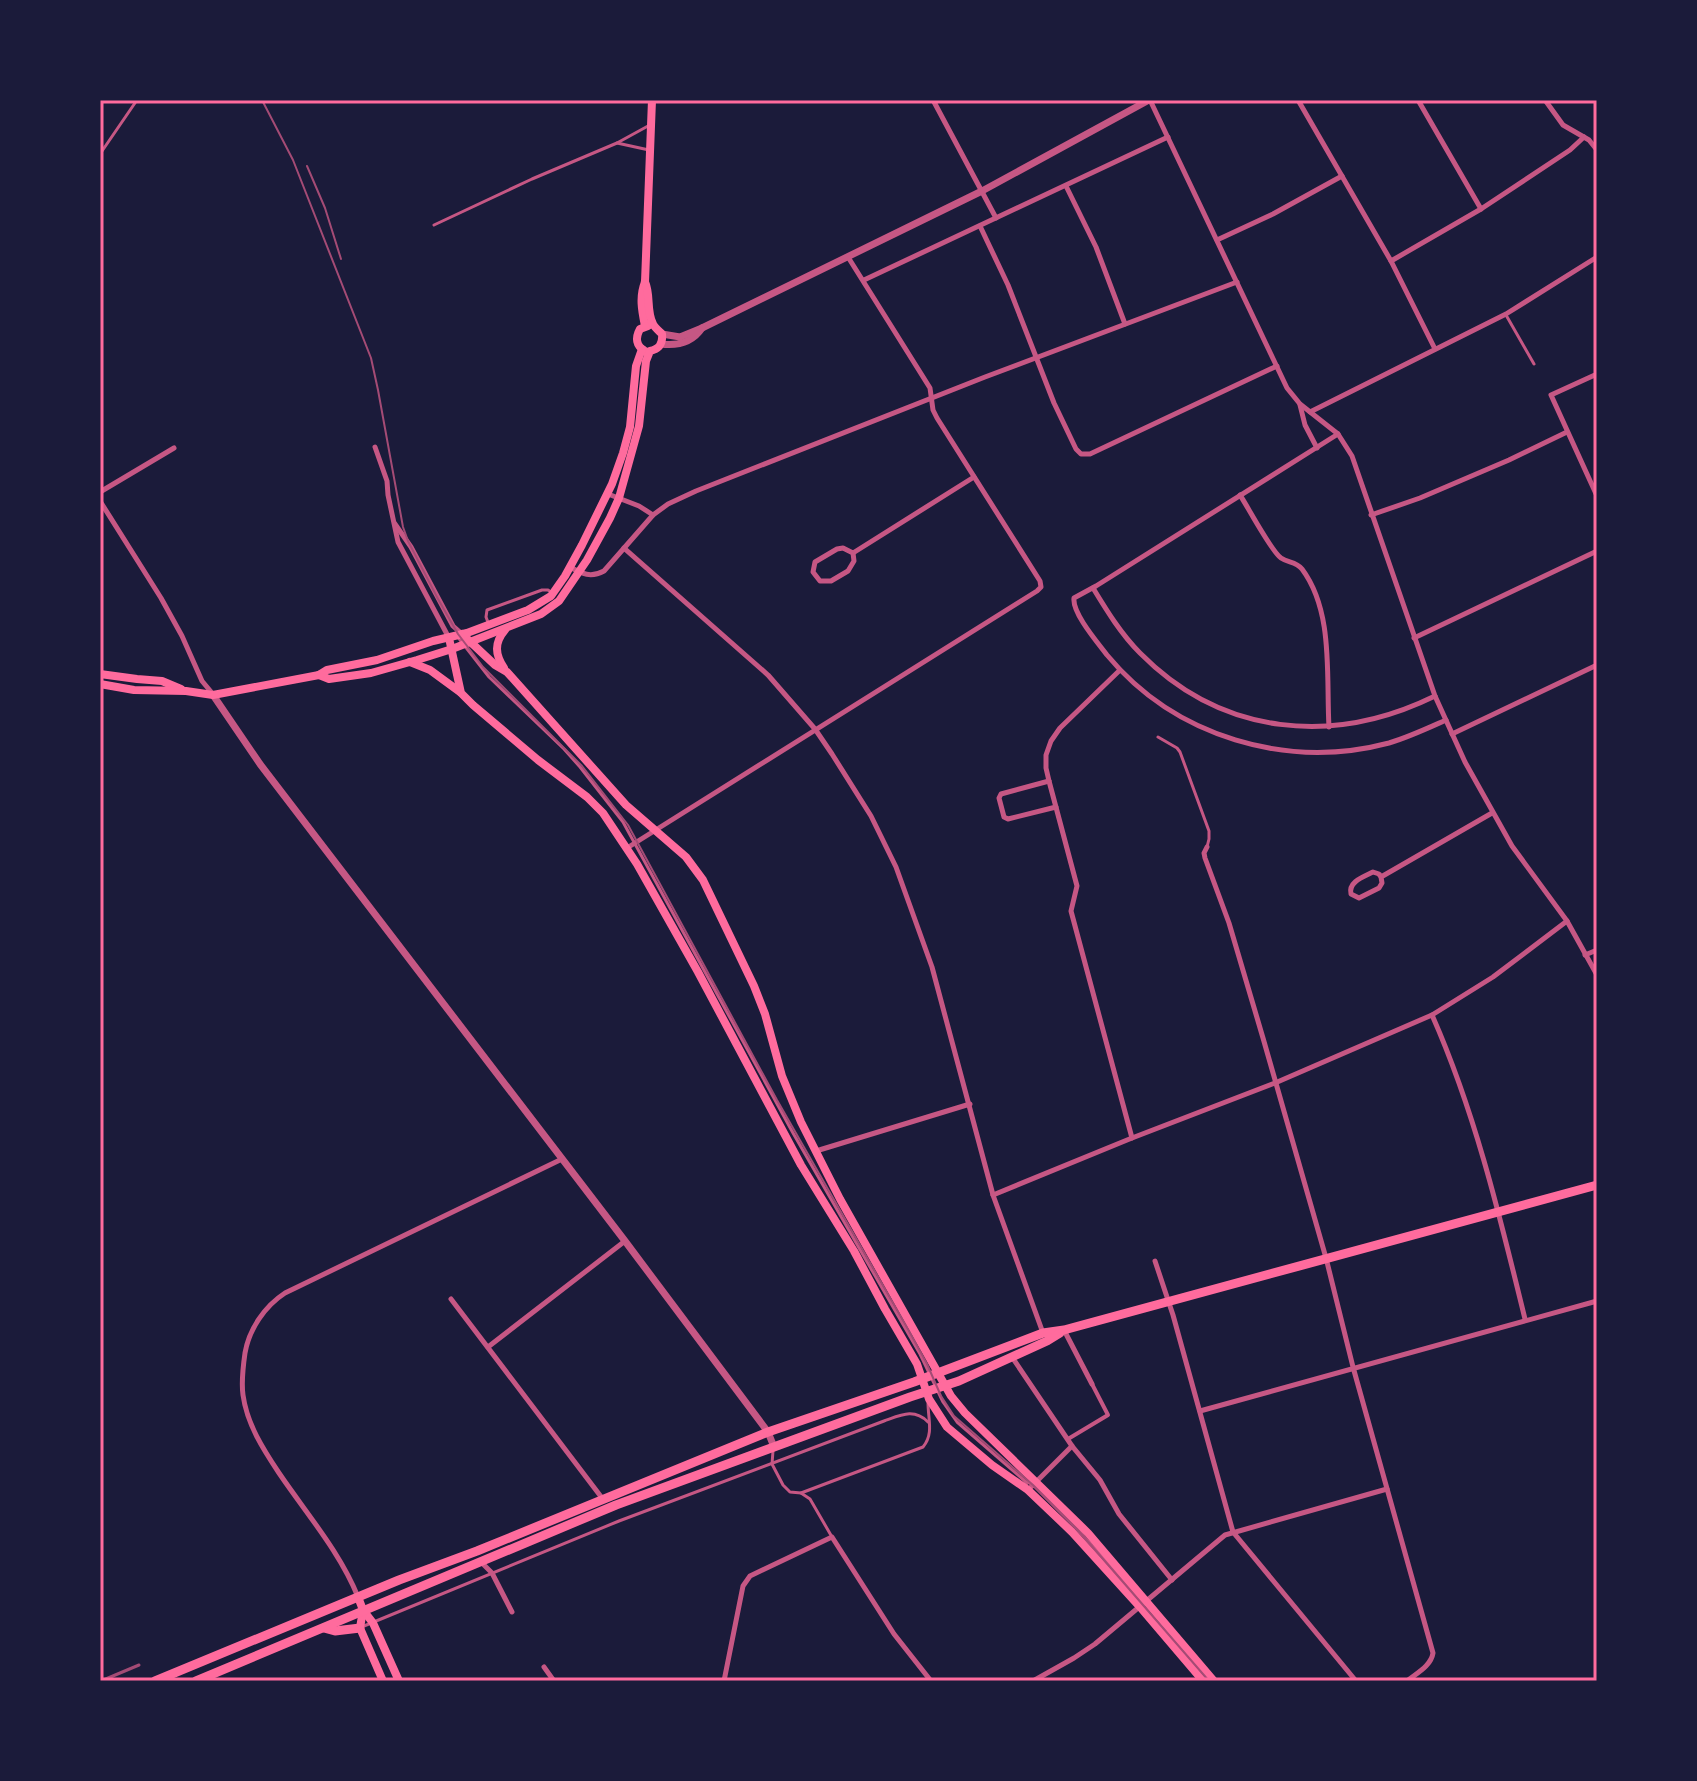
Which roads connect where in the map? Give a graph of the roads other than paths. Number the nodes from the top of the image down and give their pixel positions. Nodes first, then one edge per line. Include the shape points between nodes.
1 (137, 100) edge
2 (652, 100) edge
3 (933, 100) edge
4 (1150, 100) edge
5 (1298, 100) edge
6 (1418, 100) edge
7 (1545, 100) edge
8 (651, 124) junction
9 (1168, 137) junction
10 (1584, 137) junction
11 (617, 143) junction
12 (650, 150) junction
13 (1597, 150) edge
14 (100, 154) edge
15 (1342, 176) junction
16 (1066, 186) junction
17 (982, 191) junction
18 (1481, 209) junction
19 (996, 218) junction
20 (434, 225) dead end
21 (980, 226) junction
22 (1217, 240) junction
23 (848, 257) junction
24 (1597, 257) edge
25 (1391, 261) junction
26 (864, 280) junction
27 (1237, 282) junction
28 (1506, 314) junction
29 (1125, 324) junction
30 (649, 326) junction
31 (662, 339) junction
32 (1435, 349) junction
33 (646, 350) junction
34 (1037, 358) junction
35 (1534, 364) dead end
36 (1277, 366) junction
37 (1597, 374) edge
38 (932, 399) junction
39 (1300, 404) junction
40 (1310, 412) junction
41 (1567, 432) junction
42 (1338, 434) junction
43 (375, 447) dead end
44 (174, 448) dead end
45 (1317, 448) junction
46 (974, 477) junction
47 (100, 492) edge
48 (608, 494) junction
49 (1240, 495) junction
50 (1597, 496) edge
51 (619, 498) junction
52 (100, 501) edge
53 (653, 515) junction
54 (1371, 515) junction
55 (395, 524) junction
56 (624, 548) junction
57 (1597, 551) edge
58 (853, 553) junction
59 (570, 567) junction
60 (579, 572) junction
61 (1093, 588) junction
62 (556, 597) junction
63 (489, 625) junction
64 (508, 627) junction
65 (456, 636) junction
66 (1414, 638) junction
67 (466, 643) junction
68 (452, 649) junction
69 (409, 662) junction
70 (1597, 665) edge
71 (1120, 670) junction
72 (507, 672) junction
73 (100, 674) edge
74 (319, 675) junction
75 (100, 684) edge
76 (186, 691) junction
77 (461, 693) junction
78 (213, 695) junction
79 (1435, 696) junction
80 (1446, 720) junction
81 (1329, 727) junction
82 (815, 729) junction
83 (1452, 734) junction
84 (1158, 737) dead end
85 (1049, 781) junction
86 (1056, 807) junction
87 (1492, 813) junction
88 (654, 831) junction
89 (631, 845) junction
90 (1207, 847) joint
91 (1381, 877) junction
92 (1567, 921) junction
93 (1597, 950) edge
94 (1585, 955) junction
95 (1597, 975) edge
96 (1432, 1015) junction
97 (1275, 1083) junction
98 (970, 1104) junction
99 (1132, 1138) junction
100 (816, 1151) junction
101 (562, 1159) junction
102 (1597, 1185) edge
103 (993, 1195) junction
104 (1497, 1212) junction
105 (625, 1241) junction
106 (1326, 1258) junction
107 (1155, 1261) dead end
108 (451, 1299) dead end
109 (1168, 1301) junction
110 (1597, 1301) edge
111 (1525, 1319) junction
112 (1064, 1330) junction
113 (1043, 1333) junction
114 (488, 1347) junction
115 (1012, 1357) junction
116 (1353, 1367) junction
117 (930, 1375) junction
118 (1092, 1384) joint
119 (936, 1389) junction
120 (1200, 1411) junction
121 (928, 1422) junction
122 (768, 1432) junction
123 (1068, 1439) junction
124 (1072, 1446) junction
125 (774, 1447) junction
126 (772, 1464) junction
127 (1030, 1485) junction
128 (1387, 1489) junction
129 (801, 1493) junction
130 (603, 1499) junction
131 (1233, 1532) junction
132 (832, 1537) junction
133 (480, 1561) junction
134 (492, 1573) junction
135 (1172, 1580) junction
136 (358, 1597) junction
137 (1143, 1604) junction
138 (363, 1610) junction
139 (512, 1612) dead end
140 (373, 1623) junction
141 (324, 1628) junction
142 (360, 1628) junction
143 (544, 1667) dead end
144 (155, 1681) edge
145 (196, 1681) edge
146 (383, 1681) edge
147 (399, 1681) edge
148 (554, 1681) edge
149 (724, 1681) edge
150 (931, 1681) edge
151 (1033, 1681) edge
152 (1203, 1681) edge
153 (1212, 1681) edge
154 (1356, 1681) edge
155 (1407, 1681) edge

1 - 14 lane
2 - 8 main road
3 - 17 street
4 - 9 street
4 - 17 street
5 - 15 street
6 - 18 street
7 - 10 street via 1558,120
8 - 11 lane
8 - 12 main road
9 - 16 street
9 - 22 street
10 - 13 street
10 - 18 street
11 - 12 lane
11 - 20 lane
12 - 30 main road via 641,292
15 - 22 street
15 - 25 street
16 - 19 street
16 - 29 street
17 - 19 street
17 - 23 street
18 - 25 street
19 - 21 street
21 - 26 street
21 - 34 street
22 - 27 street
23 - 26 street
23 - 31 street via 702,328 681,344
24 - 28 street
25 - 32 street
26 - 38 street
27 - 29 street
27 - 36 street
28 - 32 street
28 - 35 lane
29 - 34 street
30 - 31 main road
30 - 33 main road via 637,334
31 - 33 main road via 655,350
32 - 40 street
33 - 48 main road via 636,366 630,427
33 - 51 main road via 639,426
34 - 36 street via 1076,449 1087,455
34 - 38 street
36 - 39 street
37 - 41 street via 1551,395
38 - 46 street via 937,419
38 - 53 street via 696,491
39 - 40 street
39 - 45 street
40 - 42 street
41 - 50 street
41 - 54 street
42 - 45 street
42 - 54 street via 1352,456
43 - 55 street
44 - 47 street
45 - 49 street
46 - 58 street
46 - 82 street via 1041,587
48 - 51 street
48 - 59 main road
49 - 61 street
49 - 81 street via 1279,556 1299,565 1317,595 1325,632
51 - 53 street
51 - 60 main road
52 - 78 street
53 - 56 street
54 - 66 street
55 - 65 street
55 - 65 street via 398,542
56 - 60 street via 604,571
56 - 82 street via 768,675
57 - 66 street
58 - 58 street via 837,549 815,562 813,572 820,581 831,581 853,565
59 - 60 street
59 - 62 main road
60 - 62 main road
61 - 71 street via 1074,598 1073,605
61 - 81 street via 1139,652 1191,693 1263,722
62 - 63 main road
62 - 63 lane via 542,590 487,610
62 - 64 main road via 541,614
63 - 65 main road
64 - 67 main road
64 - 72 main road via 497,645
65 - 67 main road
65 - 68 main road
65 - 74 main road
66 - 79 street
67 - 68 main road
67 - 72 main road
67 - 89 lane via 489,677 580,767 617,813
68 - 69 main road
68 - 77 main road
69 - 74 main road via 371,673 329,679
69 - 77 main road
70 - 83 street
71 - 80 street via 1193,723 1269,749 1363,749
71 - 85 street via 1053,737 1046,759
72 - 88 main road
73 - 76 main road via 162,681
74 - 78 main road
75 - 76 main road
76 - 78 main road
77 - 89 main road via 587,797
78 - 101 street via 311,832
79 - 80 street
79 - 81 street via 1381,718
80 - 83 street
82 - 88 street
82 - 98 street via 871,816 896,867 932,967
83 - 87 street
84 - 90 lane via 1180,752 1209,831
85 - 86 street
85 - 86 street via 1001,794 1004,817
86 - 99 street via 1077,886 1071,911
87 - 91 street
87 - 92 street
88 - 89 street
88 - 100 main road via 692,864 711,894 754,986 786,1089
89 - 117 main road via 801,1165 917,1364
90 - 97 street via 1205,858
91 - 91 street via 1373,872 1362,878 1351,886 1351,894 1361,898 1381,886
92 - 94 street
92 - 96 street
93 - 94 street
94 - 95 street
96 - 97 street
96 - 104 street via 1467,1102
97 - 99 street
97 - 106 street
98 - 100 street
98 - 103 street
99 - 103 street
100 - 117 main road
101 - 105 street
101 - 136 street via 279,1297 256,1322 246,1345 242,1384 247,1416 273,1464 347,1571
102 - 104 main road
103 - 113 street
104 - 106 main road
104 - 111 street
105 - 114 street
105 - 122 street
106 - 109 main road
106 - 116 street
107 - 109 street
108 - 114 street
109 - 112 main road
109 - 120 street
110 - 111 street
111 - 116 street
112 - 113 main road
112 - 115 main road
112 - 118 street
113 - 117 main road
114 - 130 street
115 - 119 main road
115 - 123 street
116 - 120 street
116 - 128 street
117 - 119 main road
117 - 119 main road
117 - 122 main road
118 - 123 street via 1108,1415
119 - 121 lane
119 - 125 main road
119 - 127 main road
119 - 127 main road via 933,1407 947,1427 992,1465
120 - 131 street
121 - 126 lane via 916,1413 903,1414
121 - 129 lane via 929,1439 919,1450
122 - 125 street
122 - 130 main road
123 - 124 street
124 - 127 street
124 - 135 street
125 - 126 lane
125 - 133 main road
126 - 129 lane via 790,1492
126 - 134 lane
127 - 137 main road
128 - 131 street
128 - 155 street via 1433,1653
129 - 132 lane
130 - 136 main road
131 - 135 street
131 - 154 street
132 - 149 street via 750,1576 743,1586
132 - 150 street
133 - 134 street
133 - 138 main road
134 - 139 street
134 - 140 lane
135 - 137 street
136 - 138 main road
136 - 144 main road
137 - 151 street via 1084,1652
137 - 152 main road
137 - 153 main road
138 - 140 main road
138 - 141 main road
138 - 142 main road
140 - 142 lane
140 - 147 main road
141 - 142 main road
141 - 145 main road
142 - 146 main road
143 - 148 street

